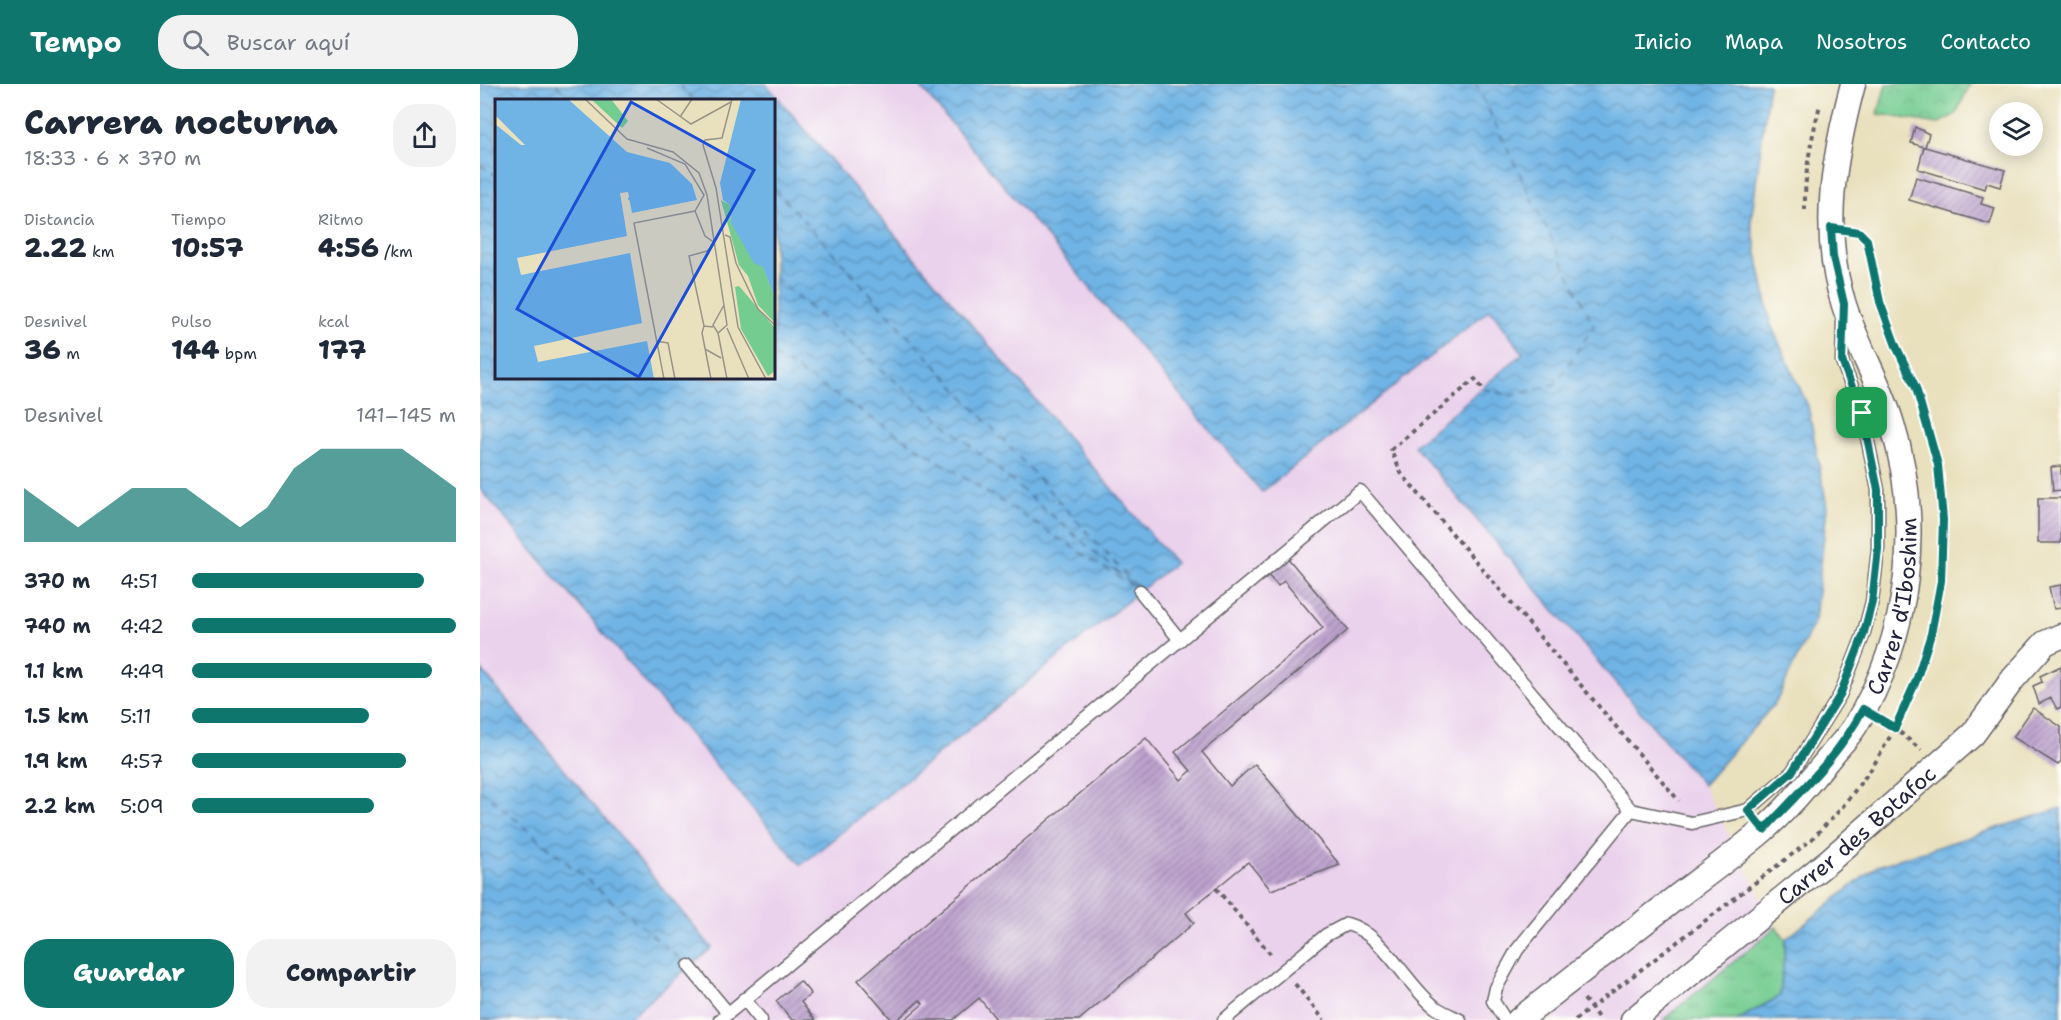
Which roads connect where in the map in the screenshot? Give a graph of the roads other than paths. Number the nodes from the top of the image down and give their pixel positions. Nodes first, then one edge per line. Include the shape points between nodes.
1 (1853, 84) edge
2 (1844, 304) junction
3 (1140, 591) dead end
4 (2061, 636) edge
5 (1180, 640) junction
6 (1632, 810) junction
7 (689, 966) dead end
8 (744, 999) junction
9 (724, 1017) edge
10 (761, 1020) edge
11 (1224, 1020) edge
12 (1460, 1020) edge
13 (1504, 1020) edge
14 (1519, 1020) edge
15 (1633, 1020) edge

1 - 2 street, Carrer d'Iboshim via 1833,178 1833,257
2 - 6 lane via 1842,361 1862,413 1878,490 1878,549 1872,602 1840,695 1792,772 1748,810 1692,823
2 - 14 street, Carrer d'Iboshim via 1887,404 1906,490 1910,547 1886,664 1854,727 1764,830
3 - 5 lane
4 - 15 street, Carrer des Botafoc via 2045,643 1973,734 1831,859
5 - 6 lane via 1360,491
5 - 8 lane
6 - 13 lane via 1517,950 1493,1001
7 - 9 lane
8 - 9 lane
8 - 10 lane
11 - 12 lane via 1326,935 1347,924 1371,938 1434,1006

